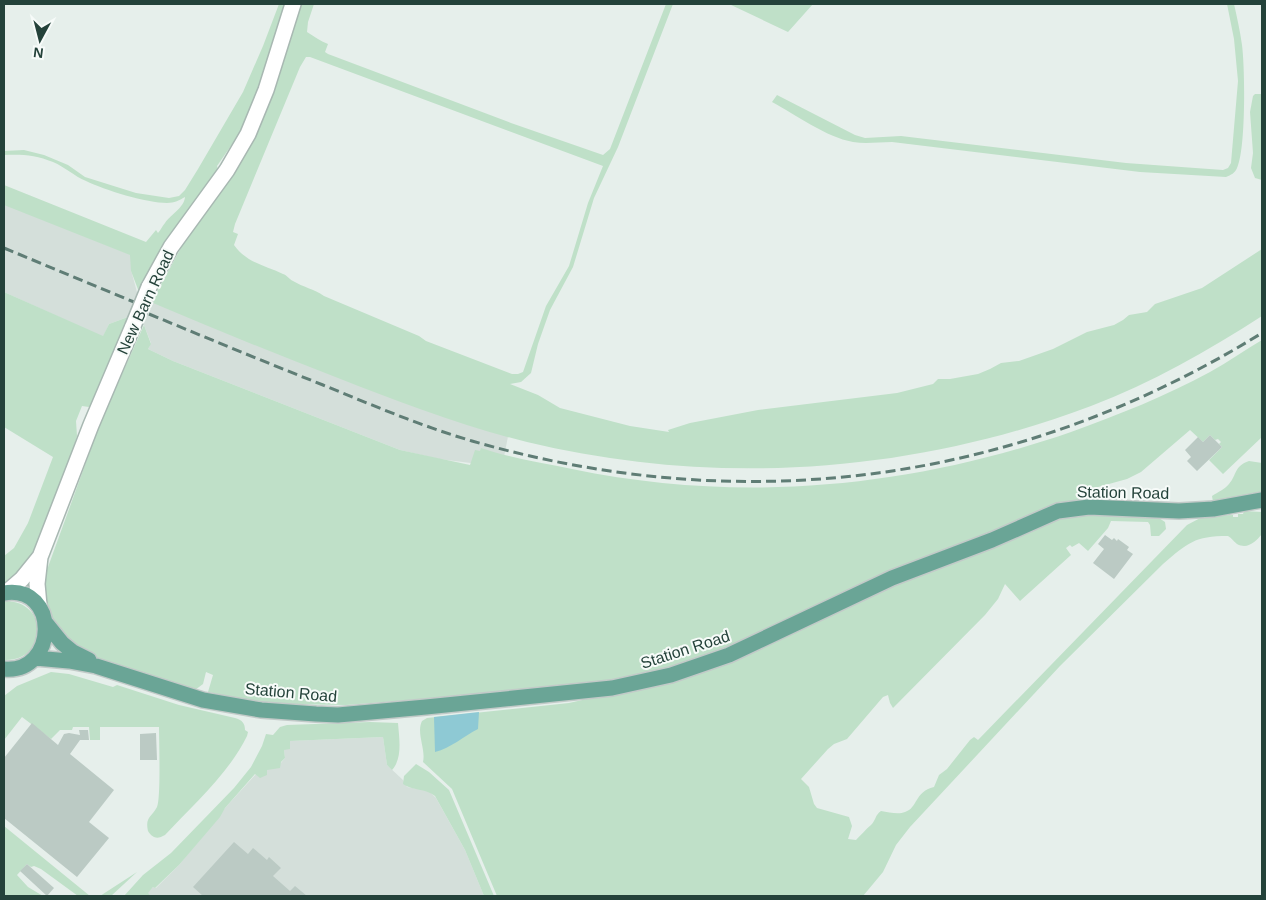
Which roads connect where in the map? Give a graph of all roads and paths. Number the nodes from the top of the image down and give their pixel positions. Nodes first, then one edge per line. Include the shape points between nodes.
1 (293, 4) edge
2 (1262, 500) edge
3 (40, 557) junction
4 (5, 593) edge
5 (39, 605) junction
6 (45, 622) junction
7 (34, 658) junction
8 (96, 666) junction
9 (11, 668) edge
10 (4, 681) edge

1 - 3 street, New Barn Road, bridge via 266,90 248,134 227,170 180,232 149,287
2 - 8 main road, Station Road via 1179,511 1089,508 1055,512 892,578 729,655 671,675 612,688 338,715 261,710 203,700
3 - 4 street, New Barn Road
3 - 5 street, New Barn Road
4 - 5 main road via 20,594
5 - 6 main road
6 - 7 main road via 44,642
6 - 8 main road, Station Road via 62,643
7 - 8 main road, Station Road
7 - 9 main road via 25,666
9 - 10 main road

